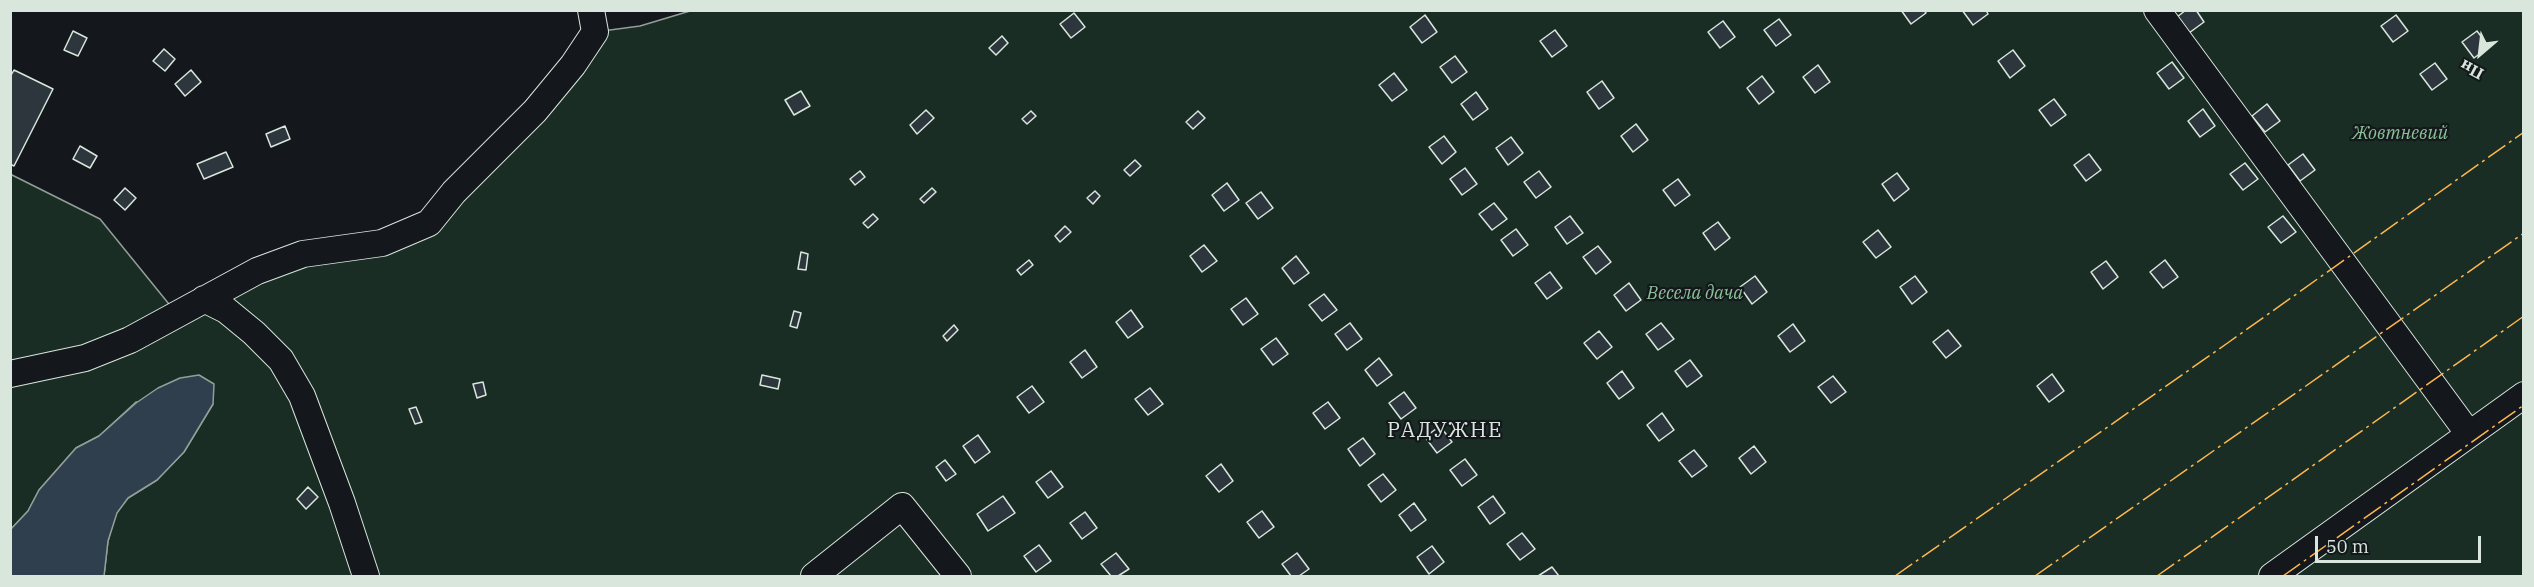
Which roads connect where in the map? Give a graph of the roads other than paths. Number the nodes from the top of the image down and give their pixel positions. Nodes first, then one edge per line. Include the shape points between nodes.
1 (591, 10) edge
2 (2157, 10) edge
3 (204, 299) junction
4 (10, 374) edge
5 (2523, 394) edge
6 (2469, 434) junction
7 (366, 576) edge
8 (814, 576) edge
9 (958, 576) edge
10 (2272, 576) edge

1 - 3 street via 595,32 573,65 429,223 382,243 303,254
2 - 6 street
3 - 4 street via 121,344 85,358
3 - 7 street via 226,310 254,333 280,360 298,389
5 - 6 street
6 - 10 street
8 - 9 street via 902,506

